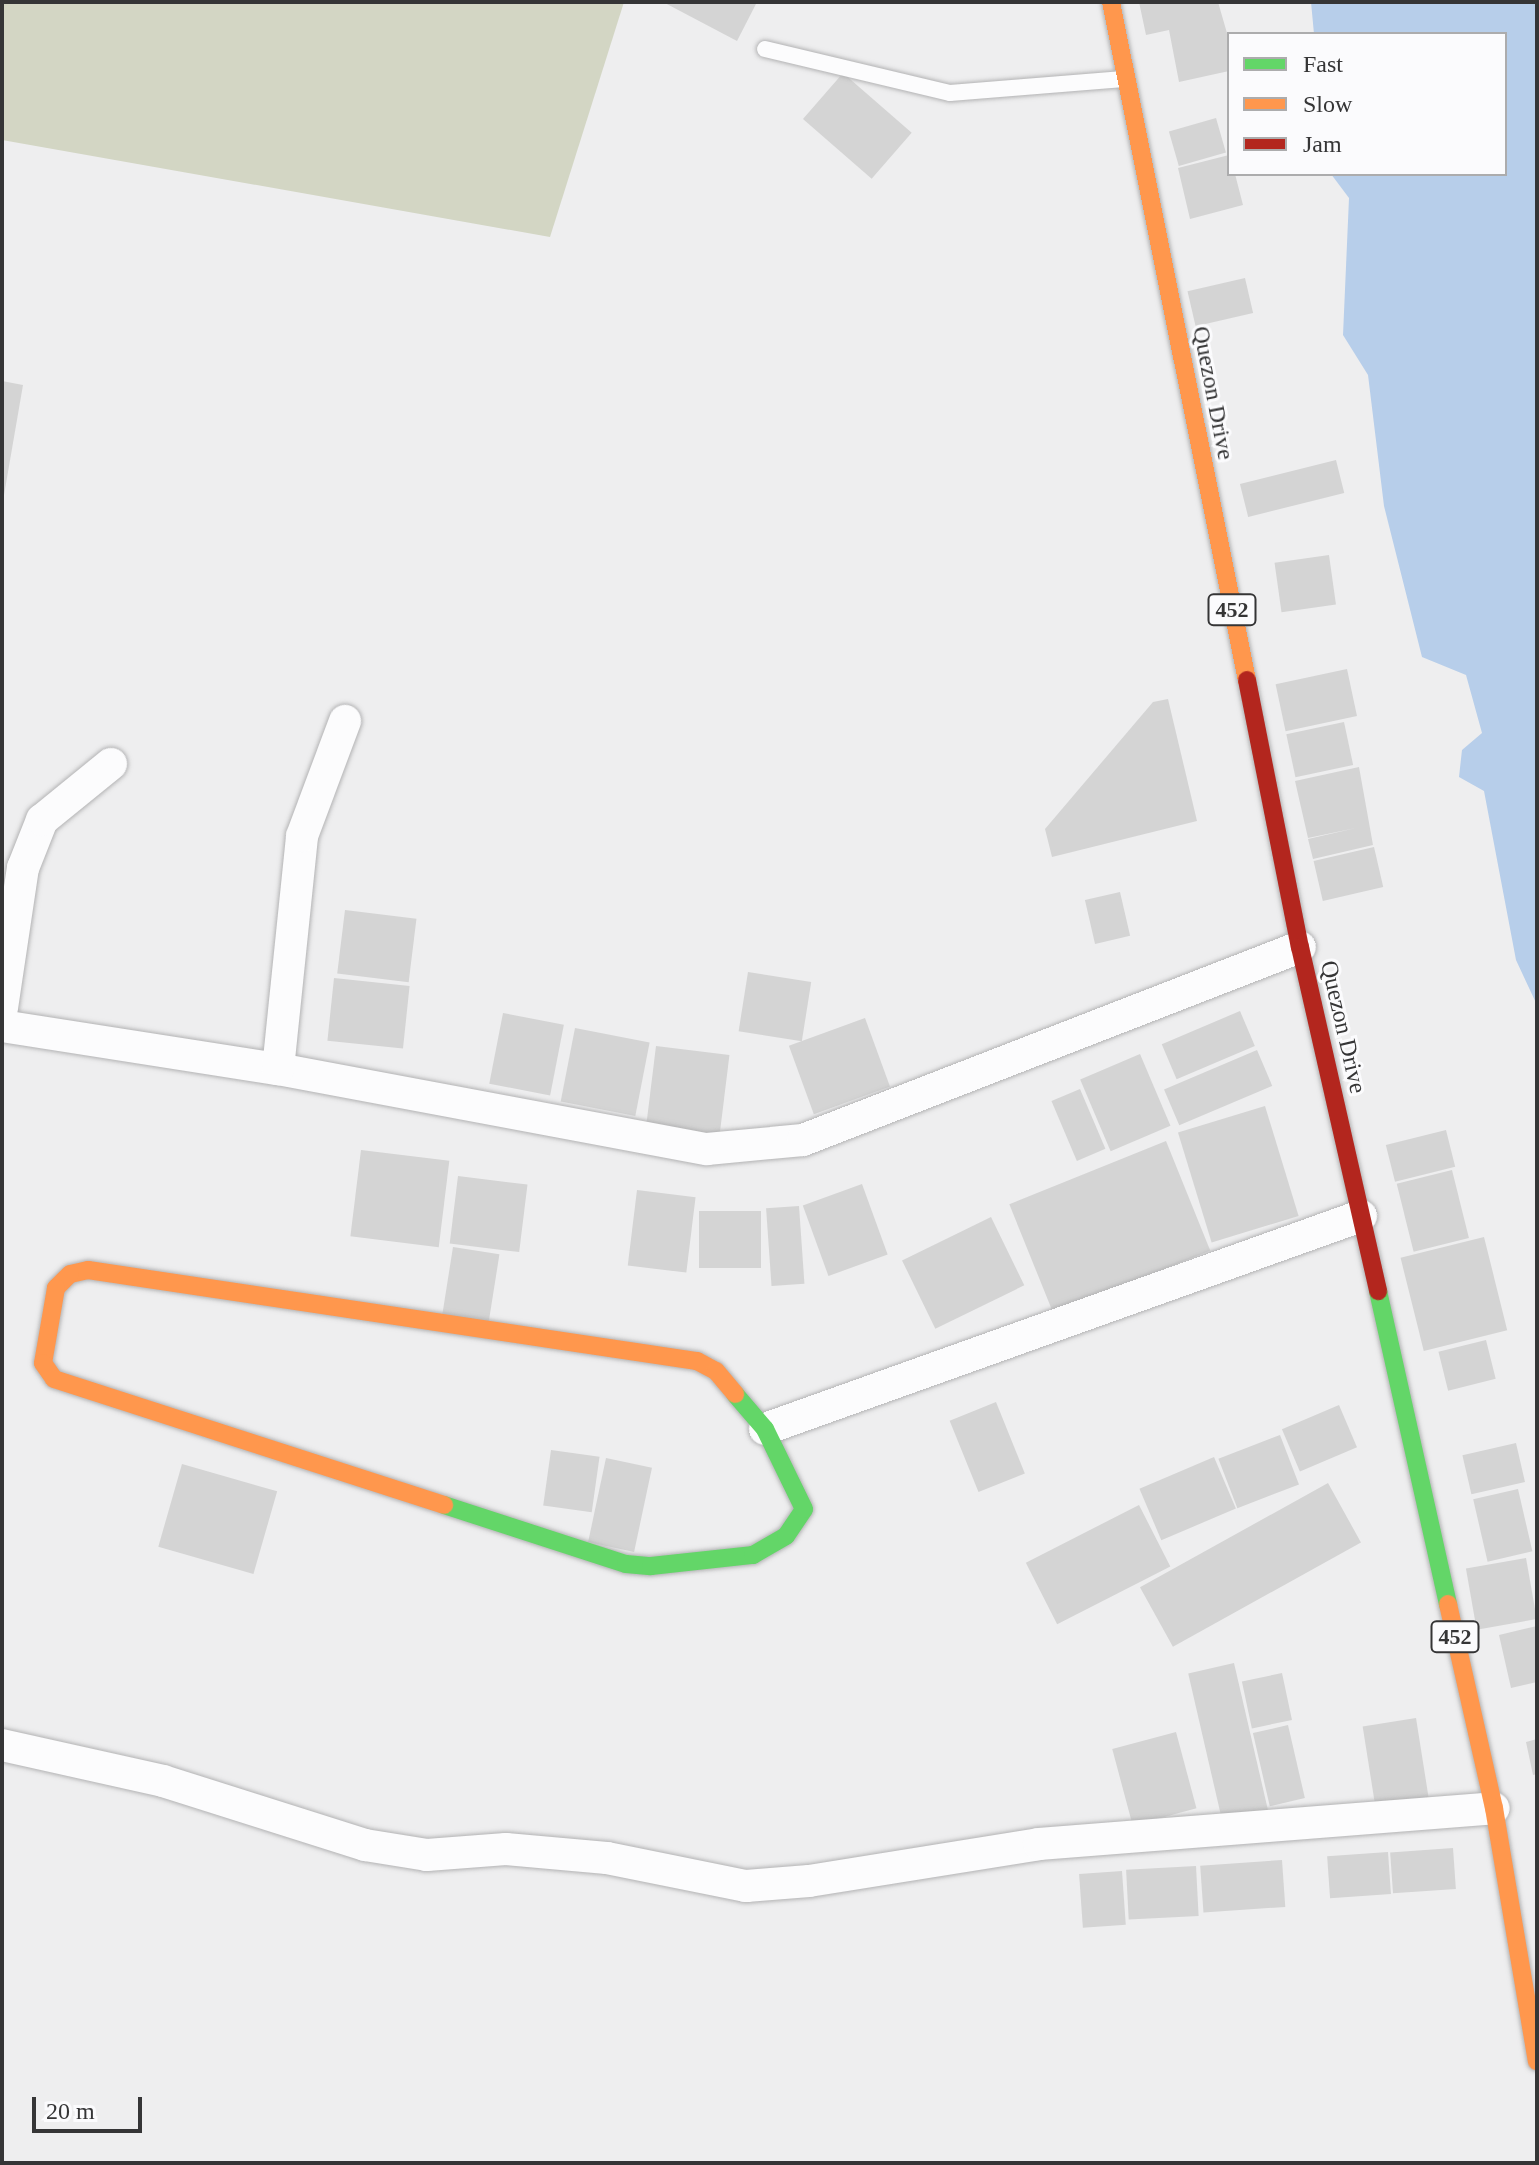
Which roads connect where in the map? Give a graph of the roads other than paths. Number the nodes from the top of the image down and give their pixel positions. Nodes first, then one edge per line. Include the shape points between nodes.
1 (1111, 2) edge
2 (765, 49) dead end
3 (1125, 79) junction
4 (345, 721) dead end
5 (111, 764) dead end
6 (1300, 947) junction
7 (2, 1008) edge
8 (2, 1026) edge
9 (278, 1069) junction
10 (1361, 1216) junction
11 (765, 1429) junction
12 (2, 1745) edge
13 (1494, 1808) junction
14 (1537, 2061) edge

1 - 3 main road, Quezon Drive / 452
2 - 3 lane via 950,93
3 - 6 main road, Quezon Drive / 452
4 - 9 street via 302,836
5 - 7 street via 42,820 23,868
6 - 9 street via 803,1140 707,1149
6 - 10 main road, Quezon Drive / 452
8 - 9 street
10 - 11 street
10 - 13 main road, Quezon Drive / 452
11 - 11 main road via 804,1509 786,1536 753,1555 626,1564 54,1379 43,1363 45,1341 56,1288 70,1274 88,1270 697,1361 716,1371
12 - 13 street via 163,1781 365,1845 427,1855 506,1849 607,1858 746,1886 1039,1844
13 - 14 main road, Quezon Drive / 452

